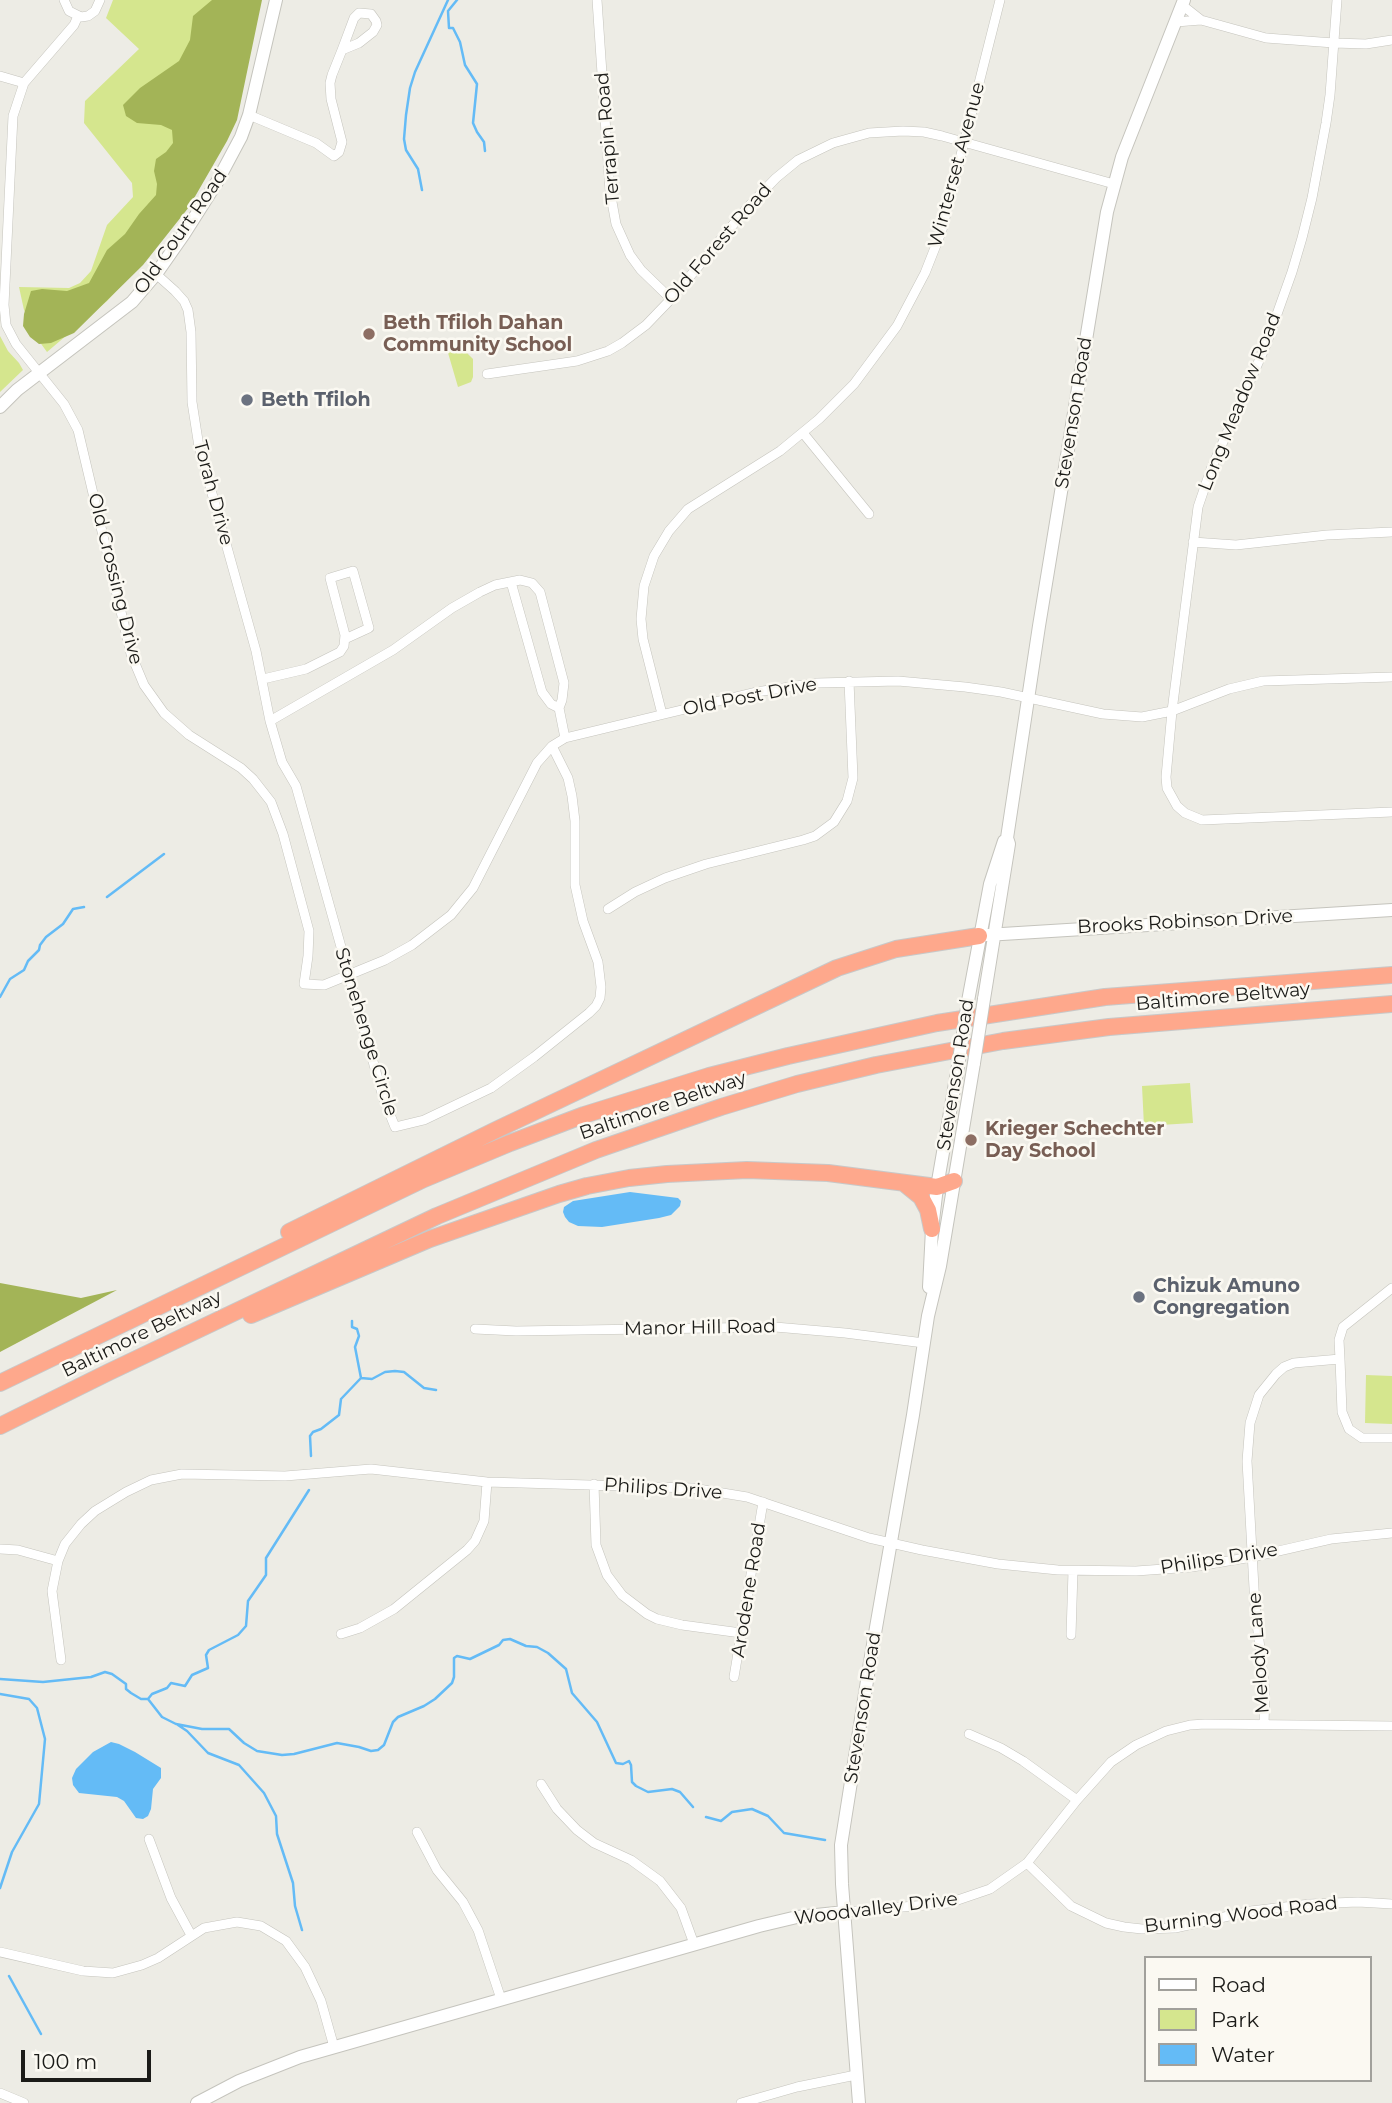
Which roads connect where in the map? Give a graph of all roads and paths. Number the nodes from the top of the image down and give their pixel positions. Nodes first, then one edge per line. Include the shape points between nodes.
1 (65, 0) edge
2 (100, 0) edge
3 (276, 0) edge
4 (597, 0) edge
5 (1000, 0) edge
6 (1336, 0) edge
7 (1183, 2) edge
8 (78, 16) junction
9 (1201, 20) junction
10 (1176, 22) junction
11 (1392, 40) edge
12 (1334, 43) junction
13 (342, 50) junction
14 (0, 76) edge
15 (24, 83) junction
16 (249, 115) junction
17 (965, 142) junction
18 (1114, 184) junction
19 (156, 274) junction
20 (2, 282) edge
21 (671, 299) junction
22 (39, 374) junction
23 (487, 374) dead end
24 (0, 407) edge
25 (803, 433) junction
26 (869, 514) dead end
27 (1392, 532) edge
28 (1193, 542) junction
29 (511, 582) junction
30 (345, 639) junction
31 (1392, 677) edge
32 (262, 679) junction
33 (849, 681) junction
34 (1029, 698) junction
35 (559, 708) junction
36 (1172, 711) junction
37 (662, 714) junction
38 (270, 721) junction
39 (565, 738) junction
40 (552, 746) junction
41 (1392, 812) edge
42 (608, 909) dead end
43 (1392, 910) edge
44 (986, 935) junction
45 (1392, 975) edge
46 (349, 976) junction
47 (304, 984) joint
48 (1392, 1004) edge
49 (954, 1181) junction
50 (903, 1182) junction
51 (937, 1187) junction
52 (932, 1229) junction
53 (1392, 1289) edge
54 (928, 1316) junction
55 (474, 1329) dead end
56 (924, 1343) junction
57 (56, 1356) junction
58 (1340, 1359) junction
59 (109, 1372) junction
60 (0, 1383) edge
61 (0, 1426) edge
62 (1392, 1438) edge
63 (487, 1482) junction
64 (594, 1484) junction
65 (764, 1502) junction
66 (1392, 1533) edge
67 (890, 1543) junction
68 (0, 1549) edge
69 (1252, 1557) junction
70 (58, 1560) junction
71 (1073, 1571) junction
72 (741, 1633) junction
73 (341, 1634) dead end
74 (1071, 1635) dead end
75 (61, 1660) dead end
76 (734, 1677) dead end
77 (1264, 1724) junction
78 (1392, 1726) edge
79 (969, 1734) dead end
80 (541, 1784) dead end
81 (1077, 1800) junction
82 (417, 1832) dead end
83 (149, 1839) dead end
84 (1027, 1863) junction
85 (1392, 1903) edge
86 (845, 1912) junction
87 (191, 1935) junction
88 (694, 1944) junction
89 (0, 1952) edge
90 (500, 1999) junction
91 (334, 2047) junction
92 (856, 2075) junction
93 (0, 2093) edge
94 (24, 2103) edge
95 (197, 2103) edge
96 (741, 2103) edge
97 (859, 2103) edge

1 - 8 street via 69,11
2 - 8 street via 93,13
3 - 16 main road, Old Court Road
4 - 21 street, Terrapin Road via 616,224 641,271
5 - 17 street, Winterset Avenue
6 - 12 street, Long Meadow Road
7 - 9 street
7 - 10 main road, Stevenson Road
8 - 15 street
9 - 10 street
9 - 12 street via 1266,38
10 - 18 main road, Stevenson Road
11 - 12 street
12 - 28 street, Long Meadow Road via 1320,160 1292,272 1261,358 1203,489
13 - 13 street via 354,18 359,13 371,14 377,25 373,32
13 - 16 street via 330,83 342,142 334,156 316,143
14 - 15 street
15 - 20 street, Old Crossing Drive via 12,124
16 - 19 main road, Old Court Road via 217,182
17 - 18 street, Old Forest Road
17 - 21 street, Old Forest Road via 924,132 887,131 815,150 761,192
17 - 25 street, Winterset Avenue via 942,230 911,302 854,384
18 - 34 main road, Stevenson Road
19 - 22 main road, Old Court Road via 132,302
19 - 32 street, Torah Drive via 176,291 188,310 195,427
20 - 22 street, Old Crossing Drive via 6,325
21 - 23 street, Old Forest Road via 646,326 608,351 566,363
22 - 24 main road, Old Court Road
22 - 47 street, Old Crossing Drive via 78,430 131,654 144,685 175,724 253,779 277,815 309,932
25 - 26 street
25 - 37 street, Winterset Avenue via 688,509 654,556 644,586 641,619
27 - 28 street via 1247,545
28 - 36 street, Long Meadow Road
29 - 35 street via 542,692
29 - 35 street via 527,580 540,593 564,683
29 - 38 street via 480,592 393,650
30 - 30 street via 330,578 353,571 369,628
30 - 32 street via 333,657
31 - 36 street, Old Post Drive via 1263,681
32 - 38 street, Torah Drive
33 - 34 street, Old Post Drive via 933,683
33 - 37 street, Old Post Drive via 756,692
33 - 42 street via 853,778 847,801 834,822 803,840 665,877
34 - 36 street, Old Post Drive via 1124,717
34 - 44 main road, Stevenson Road via 1007,838 990,884
35 - 39 street
36 - 41 street, Long Meadow Road via 1167,788 1177,806 1194,818 1213,821
37 - 39 street, Old Post Drive
38 - 46 street, Stonehenge Circle via 282,762 296,786
39 - 40 street, Old Post Drive
40 - 46 street, Old Post Drive via 537,763 463,903 412,945
40 - 46 street, Stonehenge Circle via 572,796 579,906 600,974 596,1006 491,1088 424,1120 395,1128
43 - 44 main road, Brooks Robinson Drive
44 - 49 main road, Stevenson Road, bridge via 984,999
44 - 51 main road, Stevenson Road, bridge via 968,1001
44 - 57 highway via 895,949 796,986 340,1206 71,1343
45 - 57 highway, Baltimore Beltway via 1105,997 937,1023 709,1076 584,1115 437,1173
46 - 47 street, Old Post Drive via 324,985
48 - 59 highway, Baltimore Beltway via 1109,1027 1003,1041 797,1084 657,1128 525,1178
49 - 51 highway
49 - 54 main road, Stevenson Road
50 - 51 highway
50 - 52 highway via 921,1197
50 - 59 highway via 747,1170 667,1174 587,1186 430,1239
51 - 52 main road, Stevenson Road
52 - 54 main road, Stevenson Road
53 - 58 street via 1343,1327
54 - 56 main road, Stevenson Road
55 - 56 street, Manor Hill Road via 775,1327
56 - 67 main road, Stevenson Road
57 - 60 highway, Baltimore Beltway
58 - 62 street via 1342,1412 1349,1429 1362,1438
58 - 69 street, Melody Lane via 1294,1363 1276,1374 1259,1395 1247,1451
59 - 61 highway, Baltimore Beltway
63 - 64 street, Philips Drive
63 - 70 street, Philips Drive via 372,1469 300,1476 166,1476 95,1511 65,1544
63 - 73 street via 484,1521 467,1550 394,1609
64 - 65 street, Philips Drive via 692,1488
64 - 72 street via 596,1545 607,1575 622,1595 657,1619
65 - 67 street, Philips Drive
65 - 72 street, Arodene Road
66 - 69 street, Philips Drive via 1331,1539
67 - 71 street, Philips Drive via 998,1564
67 - 86 main road, Stevenson Road via 841,1845
68 - 70 street
69 - 71 street, Philips Drive via 1170,1569
69 - 77 street, Melody Lane
70 - 75 street, Philips Drive via 52,1591
71 - 74 street
72 - 76 street, Arodene Road
77 - 78 street, Woodvalley Drive
77 - 81 street, Woodvalley Drive via 1190,1725 1156,1735 1111,1762
79 - 81 street via 1023,1761
80 - 88 street via 577,1830 660,1881 681,1908
81 - 84 street, Woodvalley Drive
82 - 90 street via 478,1930
83 - 87 street
84 - 85 street, Burning Wood Road via 1071,1906 1097,1919 1142,1929 1175,1928 1310,1904
84 - 86 street, Woodvalley Drive via 990,1889 949,1903
86 - 88 main road, Woodvalley Drive via 788,1919
86 - 92 main road, Stevenson Road
87 - 89 street via 158,1958 113,1973 83,1971
87 - 91 street via 237,1922 261,1926 286,1941 315,1987
88 - 90 main road, Woodvalley Drive
90 - 91 main road, Woodvalley Drive
91 - 95 main road, Woodvalley Drive via 270,2068
92 - 96 street
92 - 97 main road, Stevenson Road
93 - 94 street

